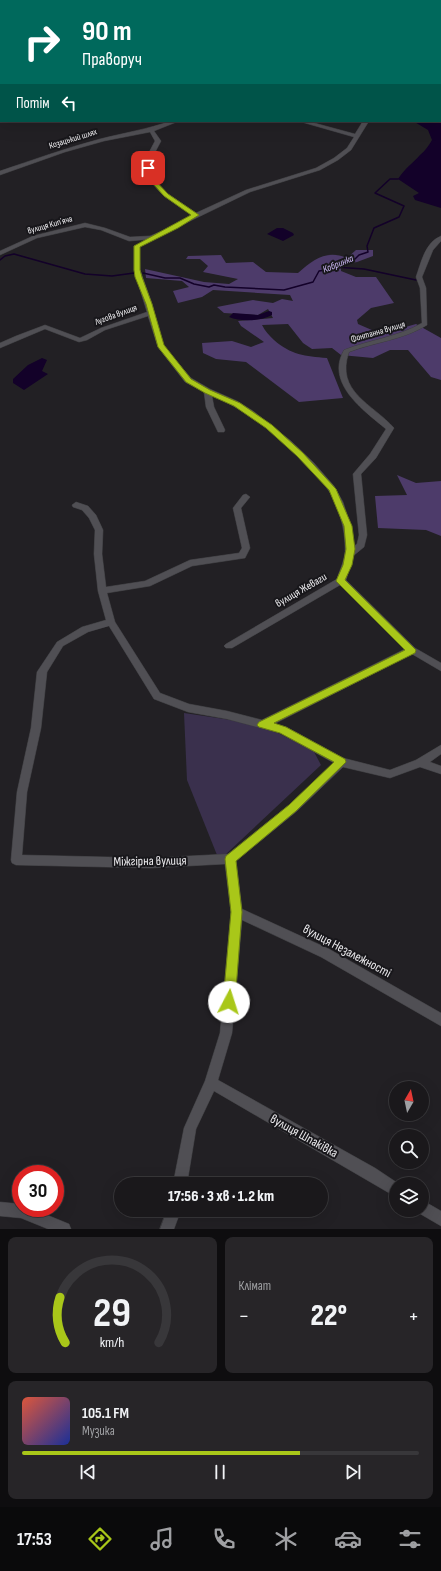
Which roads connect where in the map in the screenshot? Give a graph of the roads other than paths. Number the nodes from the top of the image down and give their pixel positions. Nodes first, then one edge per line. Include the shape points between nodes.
1 (173, 122) edge
2 (305, 122) edge
3 (365, 122) edge
4 (151, 130) junction
5 (356, 136) junction
6 (0, 173) edge
7 (196, 215) junction
8 (151, 238) junction
9 (441, 238) edge
10 (129, 239) junction
11 (137, 246) junction
12 (0, 253) edge
13 (150, 313) junction
14 (0, 346) edge
15 (207, 391) junction
16 (361, 401) joint
17 (220, 430) dead end
18 (246, 497) dead end
19 (76, 505) dead end
20 (349, 555) junction
21 (341, 581) junction
22 (102, 592) junction
23 (111, 622) junction
24 (229, 646) dead end
25 (412, 650) junction
26 (441, 667) edge
27 (262, 725) junction
28 (441, 749) edge
29 (341, 762) junction
30 (420, 763) junction
31 (441, 770) edge
32 (230, 859) junction
33 (237, 912) junction
34 (441, 1020) edge
35 (211, 1083) junction
36 (181, 1177) edge
37 (389, 1185) edge
38 (0, 1209) edge
39 (429, 1212) edge
40 (171, 1217) edge
41 (441, 1220) edge
42 (64, 1229) edge
43 (167, 1229) edge

1 - 4 street, Козацький шлях
2 - 5 street
3 - 5 street, вулиця Кипʼяча
4 - 6 street, Козацький шлях via 76,147
4 - 7 street via 158,141 148,160 148,176 166,195
5 - 7 street, вулиця Кипʼяча via 349,149 318,169 248,191
7 - 8 street, вулиця Кипʼяча
8 - 10 street, вулиця Кипʼяча
8 - 11 street
9 - 16 street, Фонтанна вулиця via 427,255 418,277 423,288 425,324 400,337 368,343 346,351 341,362 342,376 348,388
10 - 11 street
10 - 12 street, вулиця Кипʼяча via 85,225 35,237
11 - 13 street, Лугова вулиця via 137,270
13 - 14 street, Лугова вулиця via 103,329 85,339 79,340 45,327
13 - 15 street, Лугова вулиця via 160,346 188,380
15 - 17 street via 210,407
15 - 20 street, Лугова вулиця via 237,404 269,426 300,454 332,489 348,526 351,549
16 - 20 street, Лугова вулиця via 390,428 373,456 357,474 363,535 361,545
18 - 22 street via 237,508 246,548 242,556 190,563 147,584
19 - 22 street via 85,508 99,530 98,554
20 - 21 street, Лугова вулиця
21 - 24 street, вулиця Жеваги
21 - 25 street, вулиця Жеваги
22 - 23 street
23 - 27 street via 157,696 188,708
23 - 32 street, Міжгірна вулиця via 85,629 60,644 42,672 36,728 22,792 16,860 150,862
25 - 26 street, вулиця Жеваги
25 - 27 street
27 - 29 street via 283,730
28 - 30 street
29 - 30 street via 390,774
29 - 32 street via 293,808
30 - 31 street
32 - 33 street
33 - 34 street, вулиця Незалежності via 324,953
33 - 35 street via 226,1032
35 - 36 street via 190,1128
35 - 37 street, вулиця Шпаківка
38 - 42 street via 21,1211
39 - 41 street
40 - 43 street

